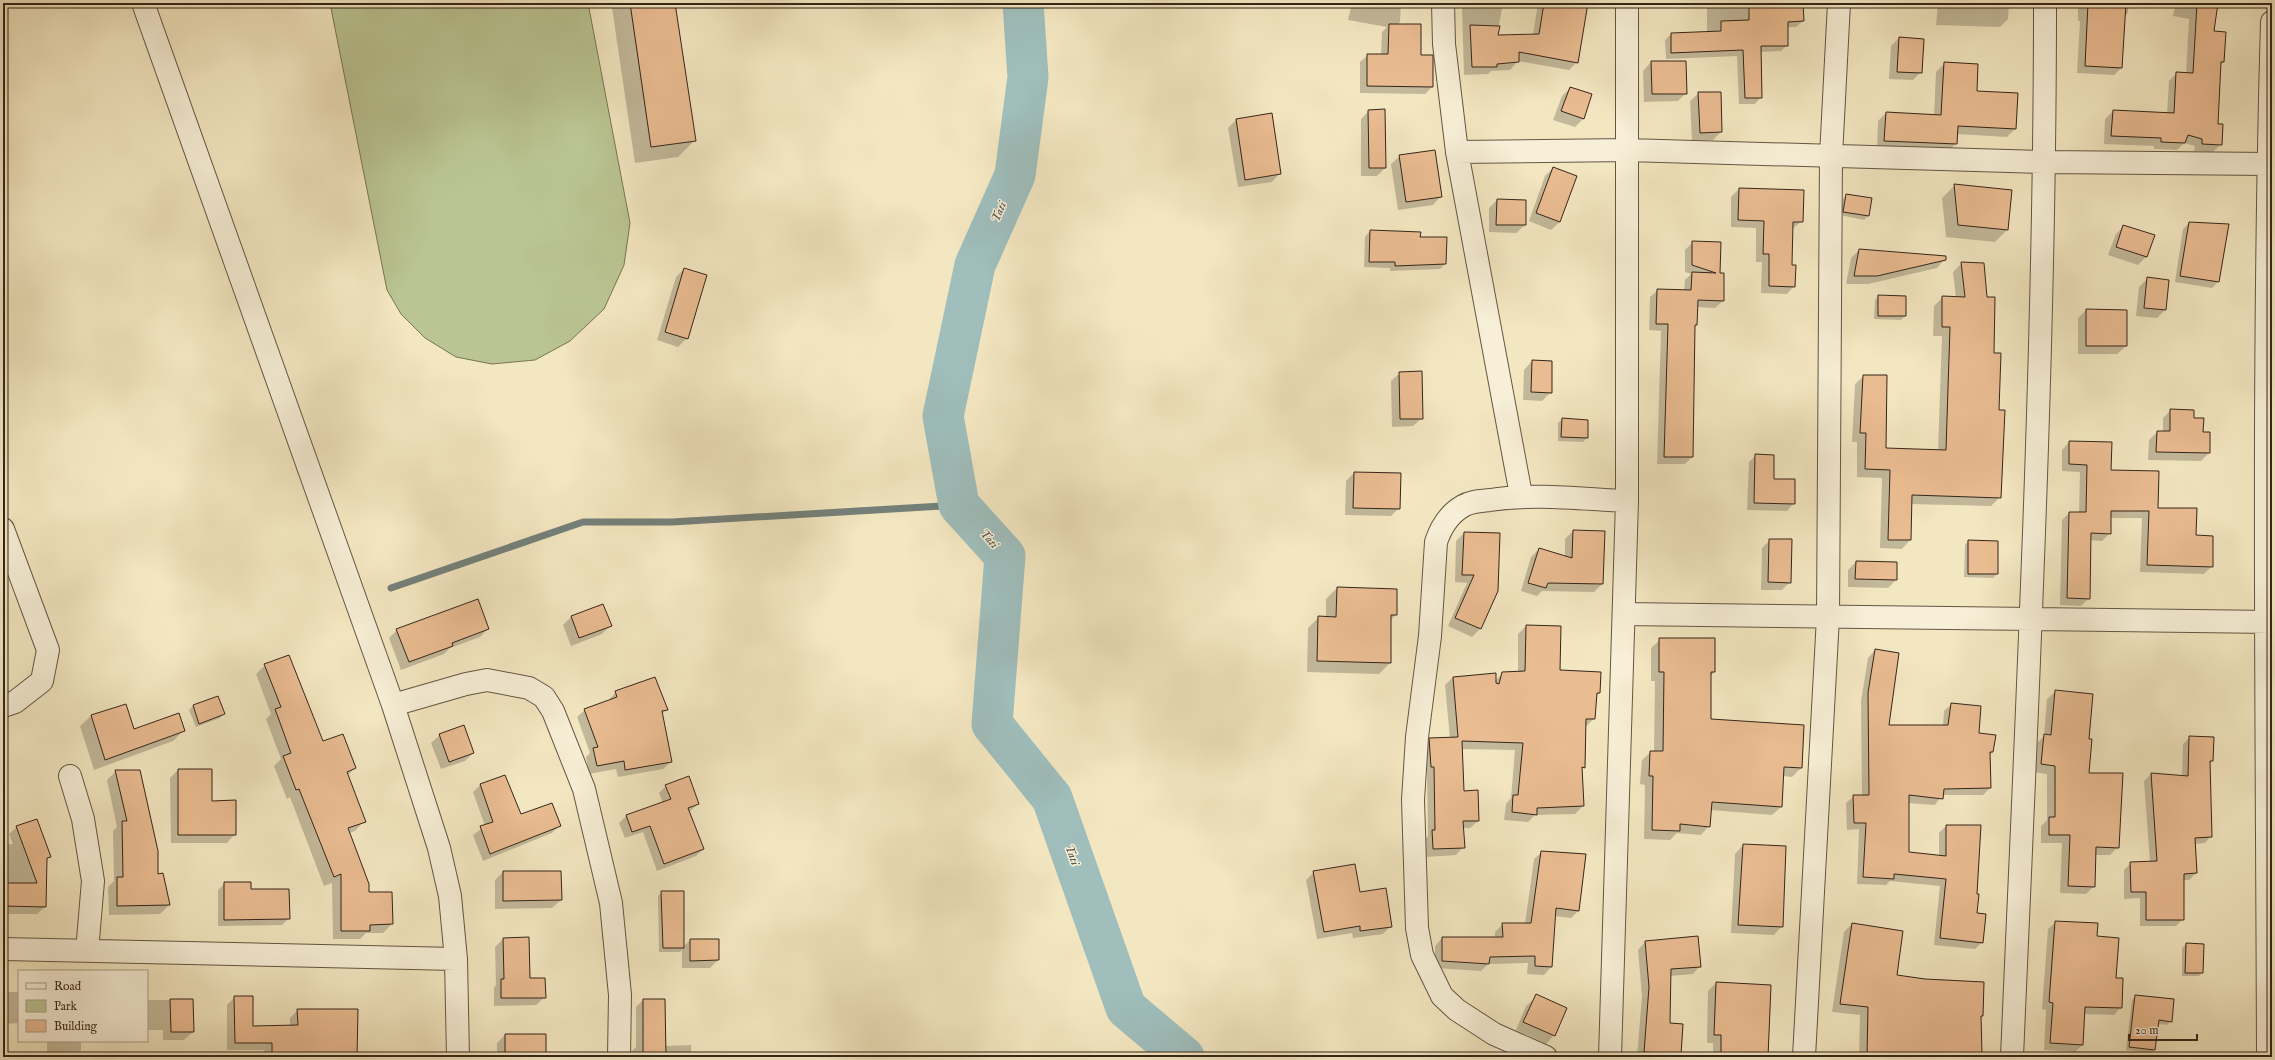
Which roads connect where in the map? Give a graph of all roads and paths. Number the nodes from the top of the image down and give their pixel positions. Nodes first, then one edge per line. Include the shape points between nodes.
1 (143, 3) edge
2 (1443, 3) edge
3 (1627, 3) edge
4 (1839, 3) edge
5 (2045, 3) edge
6 (2272, 22) edge
7 (1627, 150) junction
8 (1457, 152) junction
9 (1831, 156) junction
10 (2045, 162) junction
11 (2270, 164) edge
12 (1521, 495) junction
13 (1627, 501) junction
14 (3, 529) edge
15 (1625, 614) junction
16 (1828, 617) junction
17 (2030, 620) junction
18 (2269, 622) edge
19 (393, 705) junction
20 (3, 706) edge
21 (70, 776) dead end
22 (3, 949) edge
23 (87, 951) junction
24 (456, 958) junction
25 (458, 1057) edge
26 (619, 1057) edge
27 (1546, 1057) edge
28 (1610, 1057) edge
29 (1804, 1057) edge
30 (2012, 1057) edge
31 (2268, 1057) edge

1 - 19 street
2 - 8 street via 1447,68
3 - 7 street
4 - 9 street
5 - 10 street
6 - 11 street
7 - 8 street
7 - 9 street
7 - 13 street
8 - 12 street
9 - 10 street
9 - 16 street
10 - 11 street
10 - 17 street
11 - 18 street
12 - 13 street
12 - 27 street via 1464,505 1441,527 1436,542 1430,636 1413,800 1417,928 1422,955 1442,996 1474,1022
13 - 15 street
14 - 20 street via 48,650 42,681 15,702
15 - 16 street
15 - 28 street
16 - 17 street
16 - 29 street
17 - 18 street
17 - 30 street
18 - 31 street
19 - 24 street via 439,848 450,896
19 - 26 street via 487,680 529,688 544,698 553,711 584,789 611,903 620,995
21 - 23 street via 83,818 93,881
22 - 23 street
23 - 24 street
24 - 25 street

